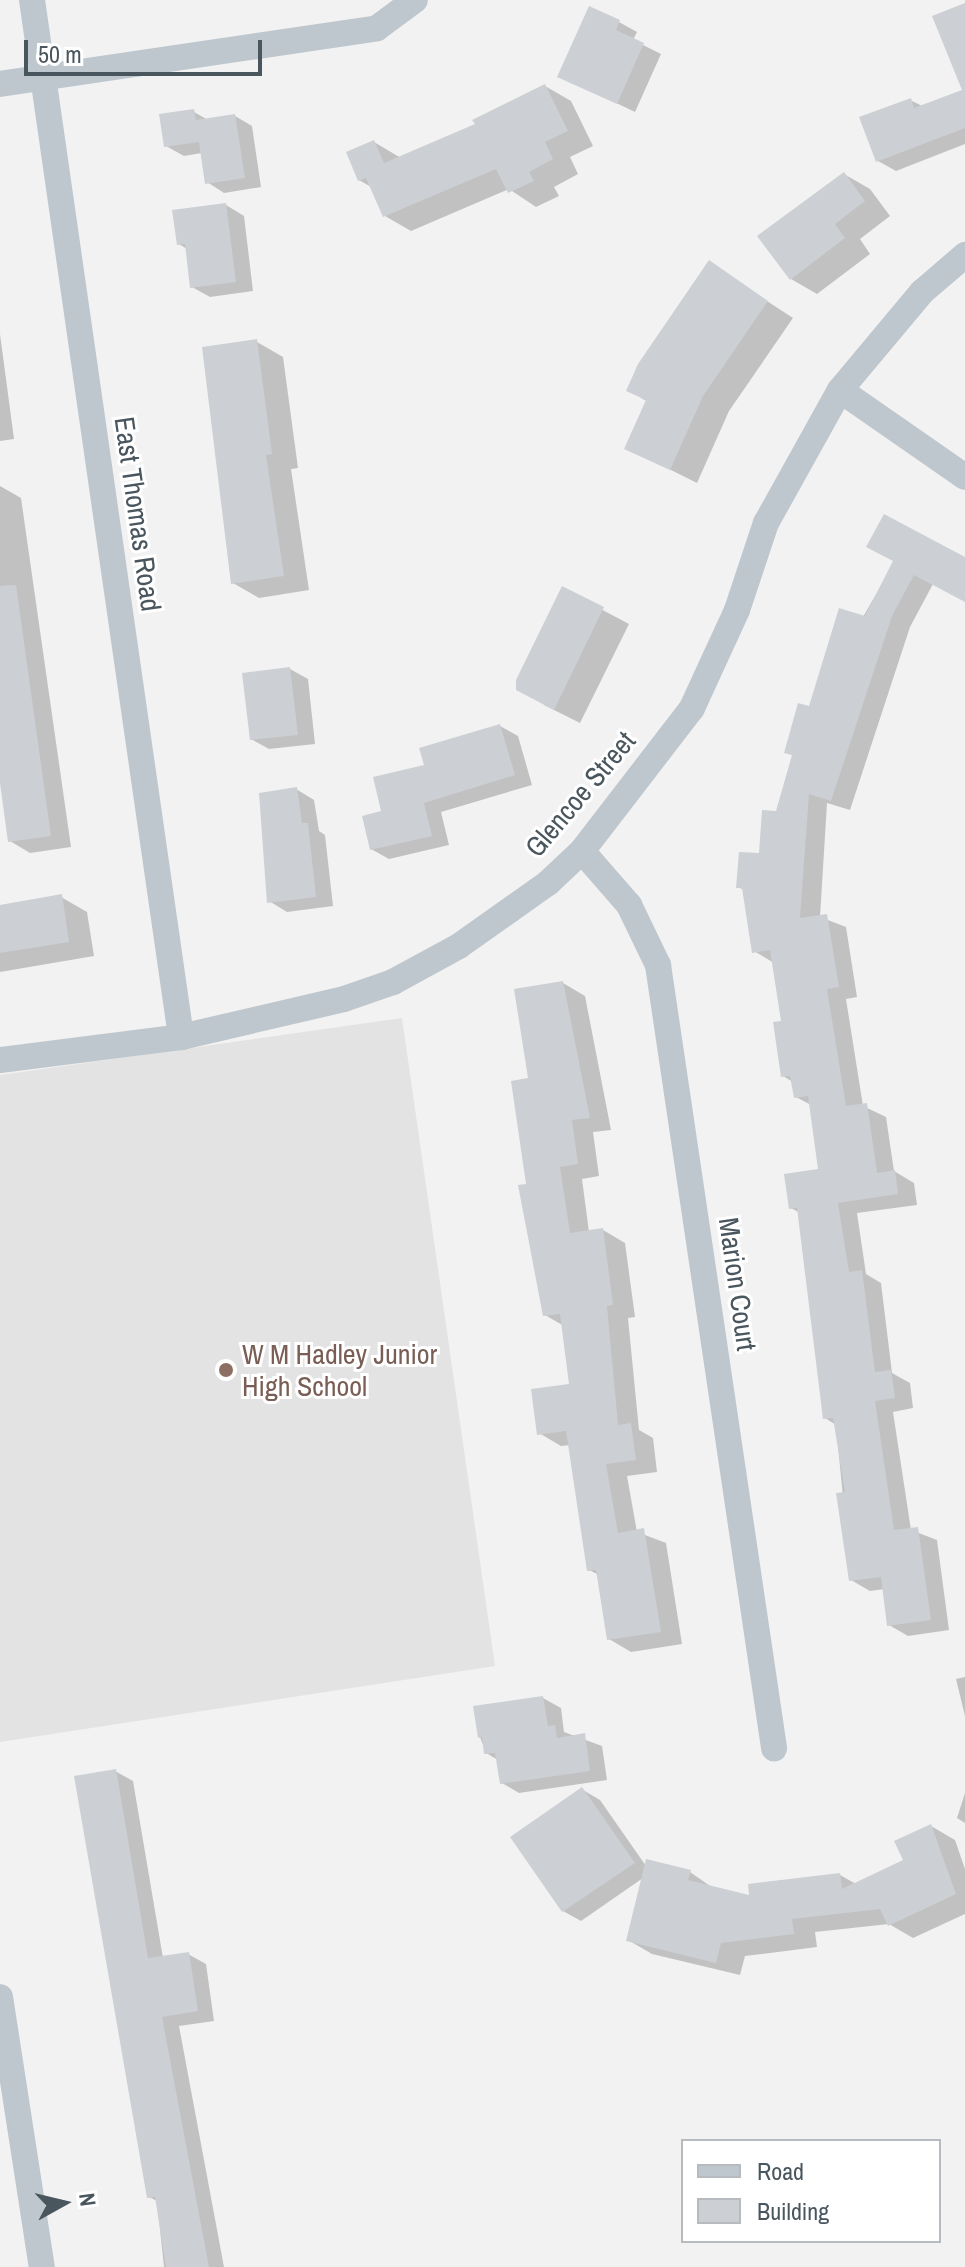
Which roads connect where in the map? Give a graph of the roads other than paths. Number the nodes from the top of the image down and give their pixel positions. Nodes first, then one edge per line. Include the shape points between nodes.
1 (32, 0) edge
2 (415, 0) edge
3 (43, 77) junction
4 (0, 84) edge
5 (965, 255) edge
6 (840, 390) junction
7 (965, 477) edge
8 (582, 851) junction
9 (181, 1037) junction
10 (0, 1060) edge
11 (774, 1748) dead end
12 (0, 1997) edge
13 (42, 2267) edge

1 - 3 street, East Thomas Road
2 - 3 street via 377,28
3 - 4 street
3 - 9 street, East Thomas Road
5 - 6 street, Glencoe Street via 922,292
6 - 7 street
6 - 8 street, Glencoe Street via 766,523 737,610 692,708
8 - 9 street, Glencoe Street via 498,921 393,982 293,1014
8 - 11 street, Marion Court via 629,905 658,965
9 - 10 street, Glencoe Street
12 - 13 street

